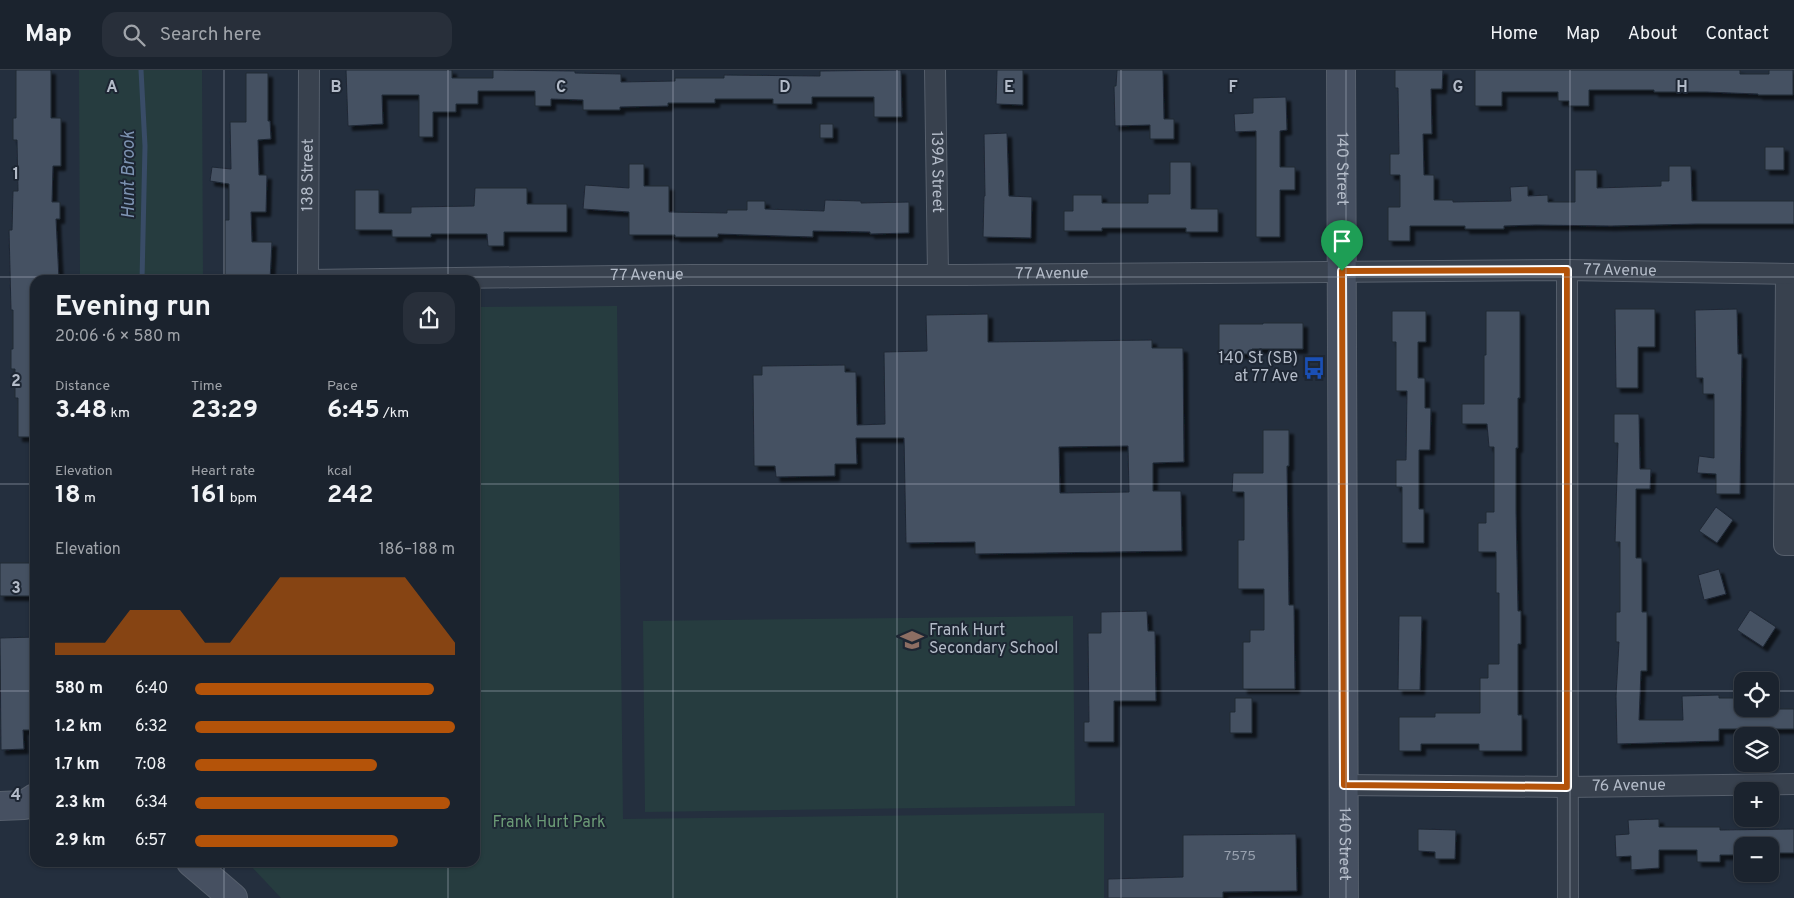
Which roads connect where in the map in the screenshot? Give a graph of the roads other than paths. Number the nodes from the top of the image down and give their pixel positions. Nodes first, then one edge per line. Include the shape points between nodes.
1 (309, 70) edge
2 (935, 70) edge
3 (1341, 70) edge
4 (1567, 270) junction
5 (1342, 271) junction
6 (938, 274) junction
7 (1790, 274) edge
8 (308, 275) edge
9 (480, 278) edge
10 (1794, 545) edge
11 (1794, 784) edge
12 (1344, 785) junction
13 (1567, 787) junction
14 (0, 792) edge
15 (30, 793) edge
16 (30, 801) edge
17 (0, 806) edge
18 (0, 818) edge
19 (30, 820) edge
20 (197, 867) edge
21 (233, 898) edge
22 (1344, 898) edge
23 (1568, 898) edge

1 - 8 street, 138 Street
2 - 6 street, 139A Street
3 - 5 main road, 140 Street
4 - 5 street, 77 Avenue
4 - 7 street, 77 Avenue
4 - 13 street
5 - 6 street, 77 Avenue
5 - 12 main road, 140 Street
6 - 9 street, 77 Avenue
7 - 10 street via 1784,545
11 - 13 street, 76 Avenue
12 - 13 street, 76 Avenue
12 - 22 main road, 140 Street
13 - 23 street
14 - 15 main road
16 - 17 main road via 24,805
18 - 19 main road
20 - 21 main road

